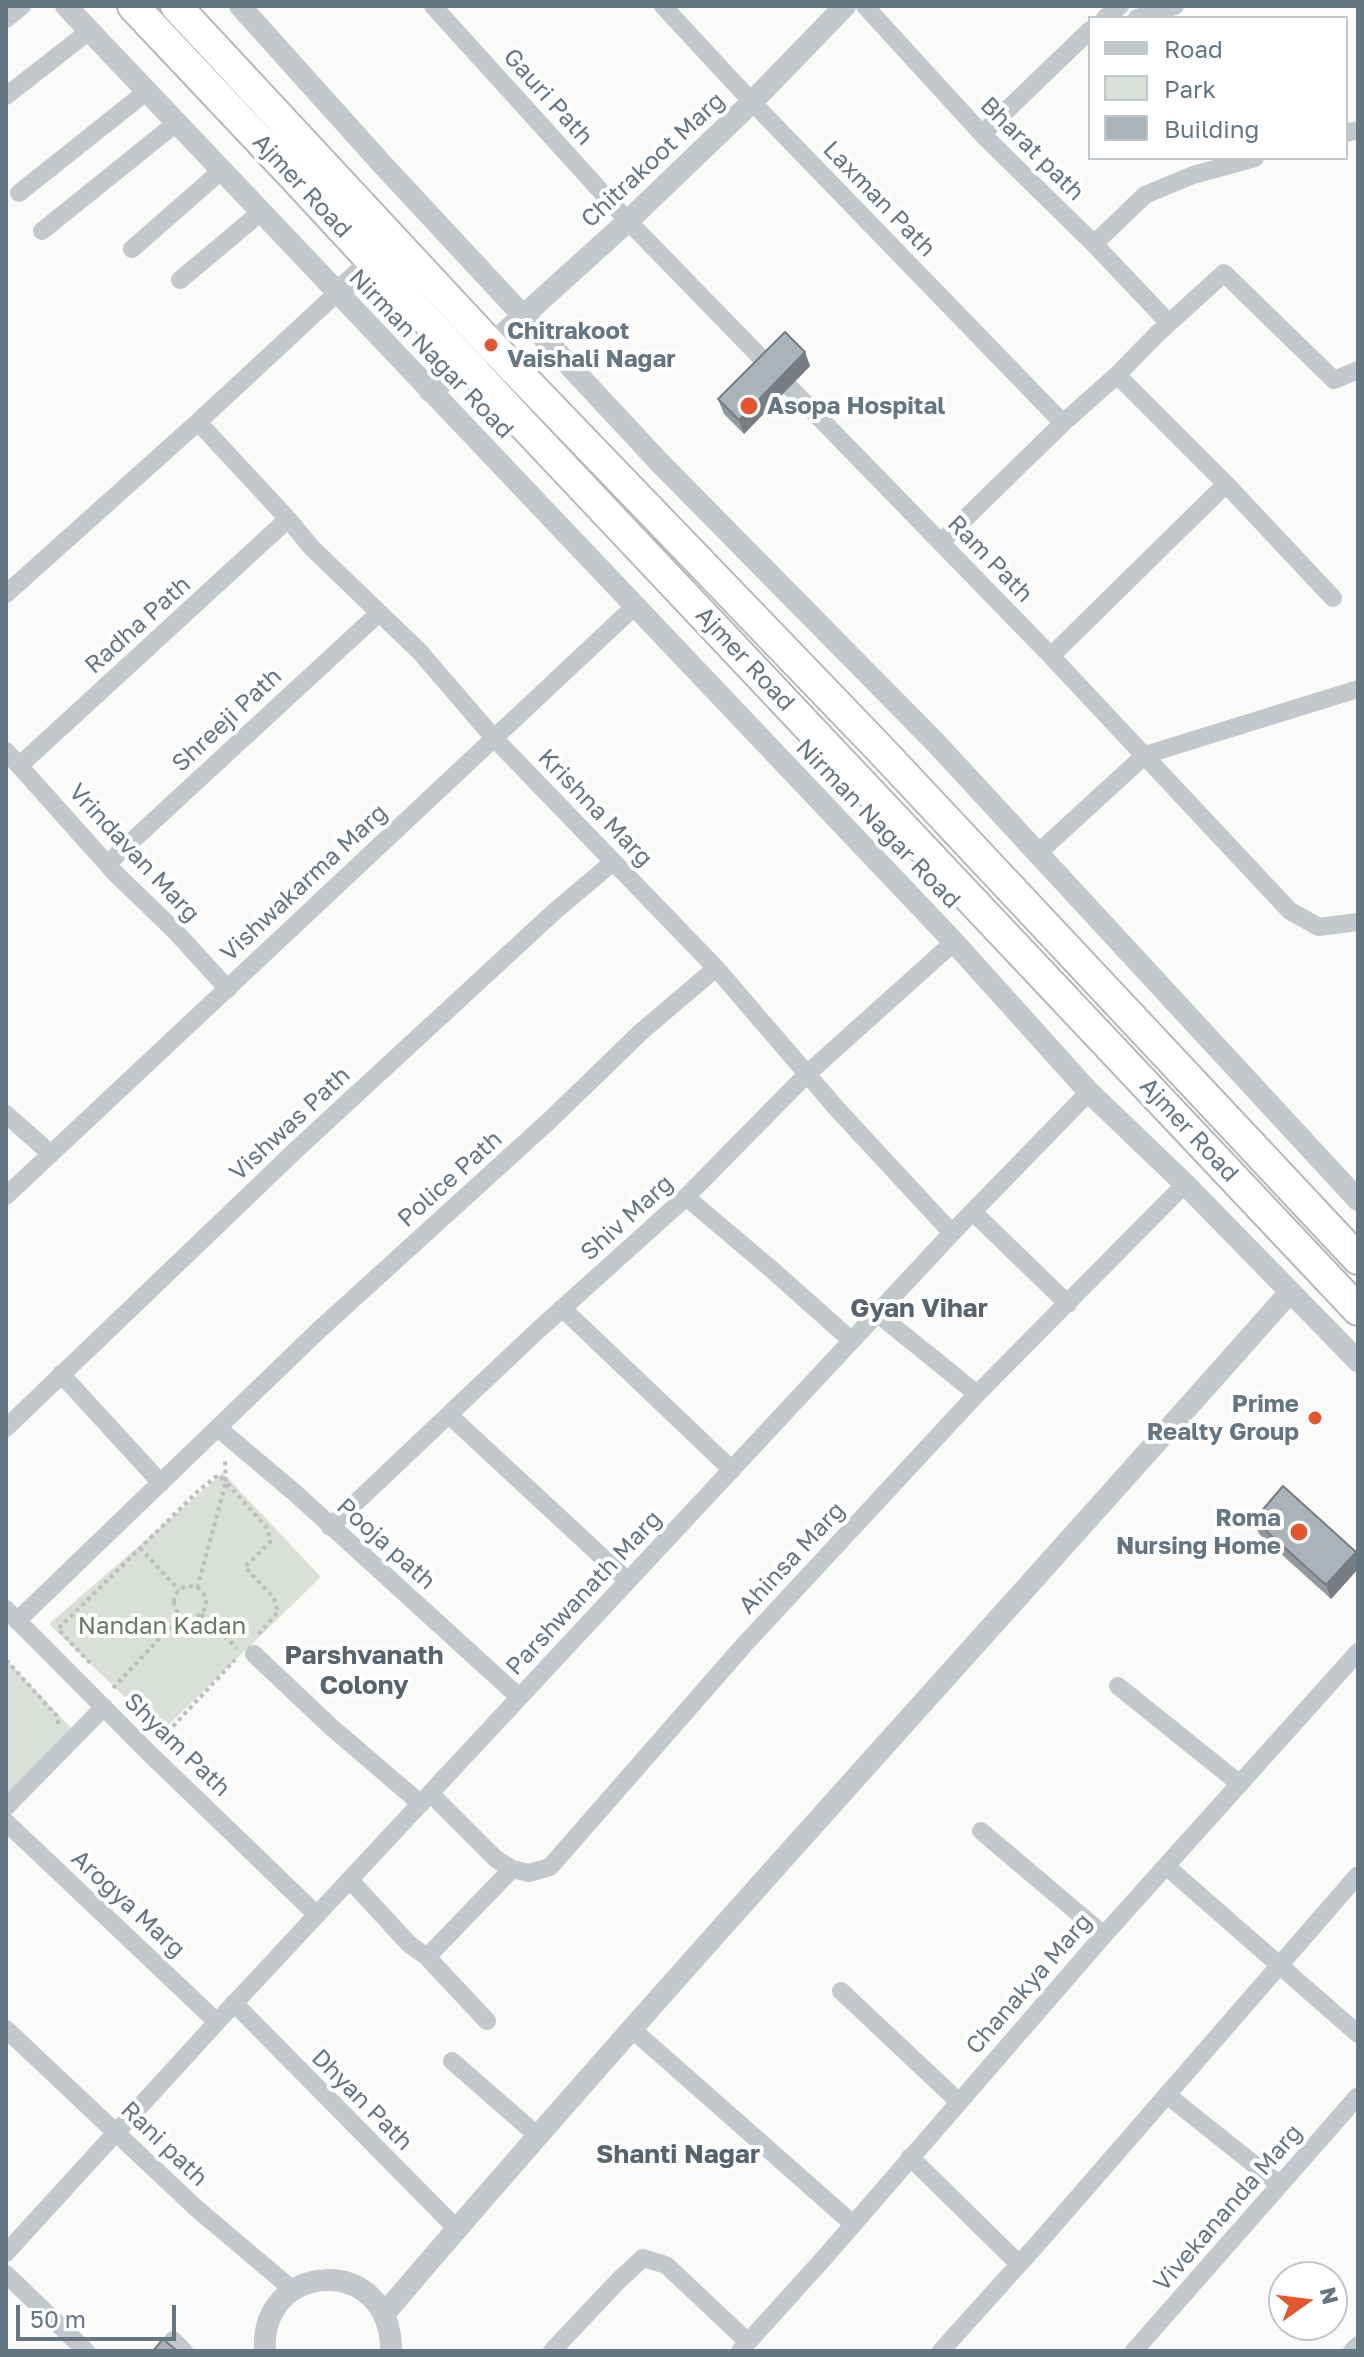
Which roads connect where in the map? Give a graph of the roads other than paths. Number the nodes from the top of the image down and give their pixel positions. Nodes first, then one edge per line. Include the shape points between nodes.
1 (22, 6) edge
2 (66, 6) edge
3 (133, 6) edge
4 (176, 6) edge
5 (240, 6) edge
6 (433, 6) edge
7 (663, 6) edge
8 (845, 6) edge
9 (865, 6) edge
10 (1175, 6) edge
11 (1143, 16) edge
12 (6, 19) edge
13 (88, 32) junction
14 (1088, 32) edge
15 (146, 92) junction
16 (6, 96) edge
17 (752, 102) junction
18 (175, 124) junction
19 (982, 134) junction
20 (1248, 160) edge
21 (222, 170) junction
22 (19, 193) dead end
23 (261, 212) junction
24 (628, 221) junction
25 (42, 231) dead end
26 (1094, 244) junction
27 (132, 249) dead end
28 (372, 261) junction
29 (180, 280) dead end
30 (337, 293) junction
31 (523, 316) junction
32 (1169, 323) junction
33 (491, 345) junction
34 (468, 364) junction
35 (1358, 370) edge
36 (1117, 375) junction
37 (430, 391) junction
38 (198, 422) junction
39 (1063, 423) junction
40 (1226, 484) junction
41 (288, 519) junction
42 (941, 542) junction
43 (6, 594) edge
44 (1333, 598) dead end
45 (635, 606) junction
46 (379, 613) junction
47 (1051, 656) junction
48 (1358, 689) edge
49 (493, 737) junction
50 (6, 751) edge
51 (1145, 755) junction
52 (20, 765) junction
53 (1038, 853) junction
54 (613, 862) junction
55 (107, 864) junction
56 (1358, 922) edge
57 (954, 942) junction
58 (716, 968) junction
59 (228, 989) junction
60 (807, 1074) junction
61 (1089, 1092) junction
62 (6, 1114) edge
63 (51, 1154) junction
64 (1185, 1184) junction
65 (6, 1196) edge
66 (686, 1197) junction
67 (1358, 1200) edge
68 (973, 1212) junction
69 (952, 1233) junction
70 (1358, 1259) edge
71 (1290, 1292) junction
72 (1068, 1304) junction
73 (562, 1308) junction
74 (1358, 1310) edge
75 (878, 1314) junction
76 (852, 1341) junction
77 (1358, 1361) edge
78 (61, 1374) junction
79 (977, 1394) junction
80 (449, 1415) junction
81 (6, 1428) edge
82 (221, 1430) junction
83 (732, 1470) junction
84 (161, 1483) junction
85 (330, 1527) junction
86 (628, 1581) junction
87 (12, 1615) edge
88 (252, 1649) road end
89 (1358, 1653) edge
90 (1118, 1686) dead end
91 (519, 1697) junction
92 (104, 1707) junction
93 (1240, 1784) junction
94 (425, 1798) junction
95 (6, 1807) edge
96 (6, 1822) edge
97 (981, 1831) dead end
98 (1166, 1866) junction
99 (512, 1869) junction
100 (1358, 1875) edge
101 (350, 1880) junction
102 (317, 1915) junction
103 (1104, 1935) junction
104 (427, 1957) junction
105 (1279, 1965) junction
106 (841, 1991) dead end
107 (234, 2003) junction
108 (487, 2021) dead end
109 (217, 2022) junction
110 (6, 2029) edge
111 (633, 2030) junction
112 (1358, 2034) edge
113 (452, 2061) dead end
114 (1167, 2095) junction
115 (1358, 2096) edge
116 (958, 2101) junction
117 (116, 2131) junction
118 (538, 2136) junction
119 (910, 2157) junction
120 (1280, 2185) junction
121 (853, 2224) junction
122 (457, 2229) junction
123 (6, 2253) edge
124 (1019, 2264) junction
125 (6, 2274) edge
126 (293, 2290) junction
127 (385, 2313) junction
128 (1358, 2345) edge
129 (744, 2346) edge
130 (945, 2350) edge
131 (86, 2351) edge
132 (265, 2351) edge
133 (391, 2351) edge
134 (552, 2351) edge
135 (1134, 2351) edge
136 (1352, 2351) edge

1 - 12 street
2 - 13 street, Nirman Nagar Road
3 - 28 highway, Ajmer Road
4 - 33 highway, Ajmer Road
5 - 31 street
6 - 24 street, Gauri Path
7 - 17 street, Laxman Path
8 - 17 street, Chitrakoot Marg
9 - 19 street, Bharat path
10 - 11 street
13 - 15 street, Nirman Nagar Road
13 - 16 street
14 - 19 street
15 - 18 street, Nirman Nagar Road
15 - 22 street
17 - 24 street, Chitrakoot Marg
17 - 39 street, Laxman Path
18 - 21 street, Nirman Nagar Road
18 - 25 street
19 - 26 street, Bharat path
20 - 26 street via 1145,195
21 - 23 street, Nirman Nagar Road
21 - 27 street
23 - 29 street
23 - 30 street, Nirman Nagar Road
24 - 31 street, Chitrakoot Marg
24 - 42 street, Ram Path
26 - 32 street, Bharat path
28 - 30 street
28 - 34 highway, Ajmer Road
30 - 37 street, Nirman Nagar Road
30 - 38 street
31 - 33 street, Chitrakoot Marg
31 - 53 street
32 - 35 street via 1224,273 1334,380
32 - 36 street
33 - 34 street, Chitrakoot Marg
33 - 70 highway, Ajmer Road via 878,747
34 - 37 street, Chitrakoot Marg
34 - 74 highway, Ajmer Road
36 - 39 street
36 - 40 street
37 - 45 street, Nirman Nagar Road
38 - 41 street, Krishna Marg
38 - 43 street
39 - 42 street
40 - 44 street
40 - 47 street
41 - 46 street, Krishna Marg
41 - 52 street, Radha Path
42 - 47 street, Ram Path
45 - 49 street, Vishwakarma Marg
45 - 57 street, Nirman Nagar Road
46 - 49 street, Krishna Marg
46 - 55 street, Shreeji Path
47 - 51 street, Ram Path
48 - 51 street
49 - 54 street, Krishna Marg
49 - 59 street, Vishwakarma Marg
50 - 52 street, Vrindavan Marg
51 - 53 street
51 - 56 street, Ram Path via 1290,911 1319,927
52 - 55 street, Vrindavan Marg
53 - 67 street
54 - 58 street, Krishna Marg
54 - 78 street, Vishwas Path via 308,1139
55 - 59 street, Vrindavan Marg
57 - 60 street, Shiv Marg
57 - 61 street, Nirman Nagar Road
58 - 60 street, Krishna Marg
58 - 82 street, Police Path via 319,1330
59 - 63 street, Vishwakarma Marg
60 - 66 street, Shiv Marg
60 - 69 street, Krishna Marg
61 - 64 street, Nirman Nagar Road
61 - 68 street, Parshwanath Marg
62 - 63 street
63 - 65 street, Vishwakarma Marg
64 - 71 street, Nirman Nagar Road
64 - 72 street, Ahinsa Marg
66 - 73 street, Shiv Marg
66 - 76 street
68 - 69 street, Parshwanath Marg
68 - 72 street
69 - 75 street, Parshwanath Marg
71 - 77 street, Nirman Nagar Road
71 - 111 street
72 - 79 street, Ahinsa Marg
73 - 80 street, Shiv Marg
73 - 83 street
75 - 76 street, Parshwanath Marg
75 - 79 street
76 - 83 street, Parshwanath Marg
78 - 81 street, Vishwas Path
78 - 84 street
79 - 99 street, Ahinsa Marg via 744,1645 550,1867 529,1873
80 - 85 street, Shiv Marg
80 - 86 street
82 - 84 street, Police Path
82 - 85 street, Pooja path
83 - 86 street, Parshwanath Marg
84 - 87 street, Police Path
85 - 91 street, Pooja path
86 - 91 street, Parshwanath Marg
87 - 92 street, Shyam Path
88 - 94 street via 330,1726
89 - 93 street, Chanakya Marg
90 - 93 street
91 - 94 street, Parshwanath Marg
92 - 95 street
92 - 102 street, Shyam Path
93 - 98 street, Chanakya Marg
94 - 99 street
94 - 101 street, Parshwanath Marg
96 - 109 street, Arogya Marg
97 - 103 street
98 - 103 street, Chanakya Marg
98 - 105 street
99 - 104 street
100 - 105 street
101 - 102 street, Parshwanath Marg
101 - 104 street
102 - 107 street, Parshwanath Marg
103 - 116 street, Chanakya Marg
104 - 108 street
105 - 112 street
105 - 114 street
106 - 116 street
107 - 109 street, Parshwanath Marg
107 - 122 street, Dhyan Path
109 - 117 street, Parshwanath Marg
110 - 117 street, Rani path
111 - 118 street
111 - 121 street
113 - 118 street
114 - 120 street
114 - 124 street
115 - 120 street, Vivekananda Marg
116 - 119 street, Chanakya Marg
117 - 123 street, Parshwanath Marg
117 - 126 street, Rani path
118 - 122 street
119 - 121 street, Chanakya Marg
119 - 124 street
120 - 135 street, Vivekananda Marg
121 - 129 street, Chanakya Marg
122 - 127 street
124 - 130 street
125 - 131 street
126 - 127 street via 309,2282 344,2281 361,2288
126 - 132 street via 270,2315
127 - 133 street
128 - 136 street
129 - 134 street via 666,2265 643,2258

